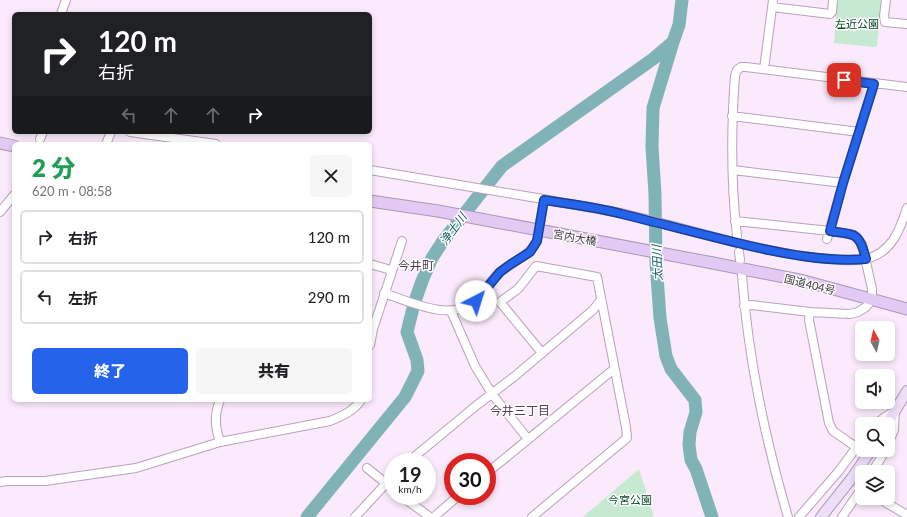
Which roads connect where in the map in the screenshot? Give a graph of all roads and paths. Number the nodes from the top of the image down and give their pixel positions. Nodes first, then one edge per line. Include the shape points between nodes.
1 (66, 0) edge
2 (833, 0) edge
3 (886, 0) edge
4 (772, 4) edge
5 (62, 12) edge
6 (907, 24) edge
7 (764, 69) junction
8 (874, 84) junction
9 (907, 87) edge
10 (732, 116) junction
11 (859, 132) junction
12 (142, 134) edge
13 (191, 142) edge
14 (0, 143) edge
15 (12, 146) edge
16 (372, 170) edge
17 (733, 170) junction
18 (843, 183) junction
19 (12, 197) edge
20 (544, 200) junction
21 (372, 201) edge
22 (907, 208) edge
23 (0, 212) edge
24 (735, 221) junction
25 (829, 235) junction
26 (737, 236) dead end
27 (402, 241) dead end
28 (866, 259) junction
29 (713, 263) joint
30 (372, 265) edge
31 (391, 270) junction
32 (742, 276) dead end
33 (384, 293) junction
34 (872, 299) junction
35 (600, 301) junction
36 (744, 306) junction
37 (907, 309) edge
38 (451, 310) junction
39 (810, 312) junction
40 (372, 334) edge
41 (542, 352) junction
42 (614, 369) junction
43 (907, 390) edge
44 (492, 394) junction
45 (219, 402) edge
46 (359, 402) edge
47 (895, 411) junction
48 (884, 417) edge
49 (891, 417) edge
50 (895, 417) edge
51 (528, 439) junction
52 (220, 442) junction
53 (855, 446) edge
54 (855, 448) edge
55 (419, 453) edge
56 (866, 457) edge
57 (496, 466) edge
58 (367, 468) dead end
59 (0, 482) edge
60 (384, 482) edge
61 (384, 484) edge
62 (855, 498) edge
63 (413, 505) edge
64 (448, 505) edge
65 (889, 505) edge
66 (904, 515) edge
67 (355, 517) edge
68 (430, 517) edge
69 (434, 517) edge
70 (532, 517) edge
71 (788, 517) edge
72 (799, 517) edge
73 (821, 517) edge
74 (842, 517) edge

1 - 5 street
2 - 4 street via 830,14
3 - 6 street via 885,22
4 - 7 street
7 - 8 street
7 - 10 street via 741,67 737,70
8 - 9 street
8 - 11 street
10 - 11 street
10 - 17 street
11 - 18 street
12 - 13 street
14 - 15 highway
16 - 20 street
17 - 18 street
17 - 24 street
18 - 25 street
19 - 23 street
20 - 28 street via 619,213 781,253 850,260
20 - 38 street via 537,241 530,252 500,272 476,301 464,308
21 - 29 highway, 宮内大橋, bridge via 438,211
22 - 28 street via 900,229 890,245
24 - 25 street
24 - 26 street
25 - 28 street via 854,235 862,244
27 - 31 street
28 - 34 street
29 - 34 highway, 国道404号 via 804,281
30 - 31 street
31 - 33 street
32 - 36 street
33 - 38 street via 432,309
33 - 40 street
34 - 37 highway, 国道404号
34 - 39 street via 862,310 850,314
35 - 41 street via 593,310
35 - 41 street via 597,278 536,266 532,269 518,289 500,302
35 - 42 street
36 - 39 street
36 - 71 street via 765,428
38 - 44 street via 475,366
39 - 53 street via 809,320 829,423 833,431
41 - 44 street
42 - 51 street
42 - 70 street via 627,438
43 - 47 main road
44 - 51 street
44 - 55 street
45 - 52 street via 215,418
46 - 52 street via 347,414 330,421
47 - 48 street
47 - 49 main road
47 - 50 street
51 - 57 street
52 - 59 street via 136,468 45,481
54 - 72 street
56 - 73 main road
58 - 60 street
61 - 67 street
62 - 74 street
63 - 68 street
64 - 69 street
65 - 66 street

